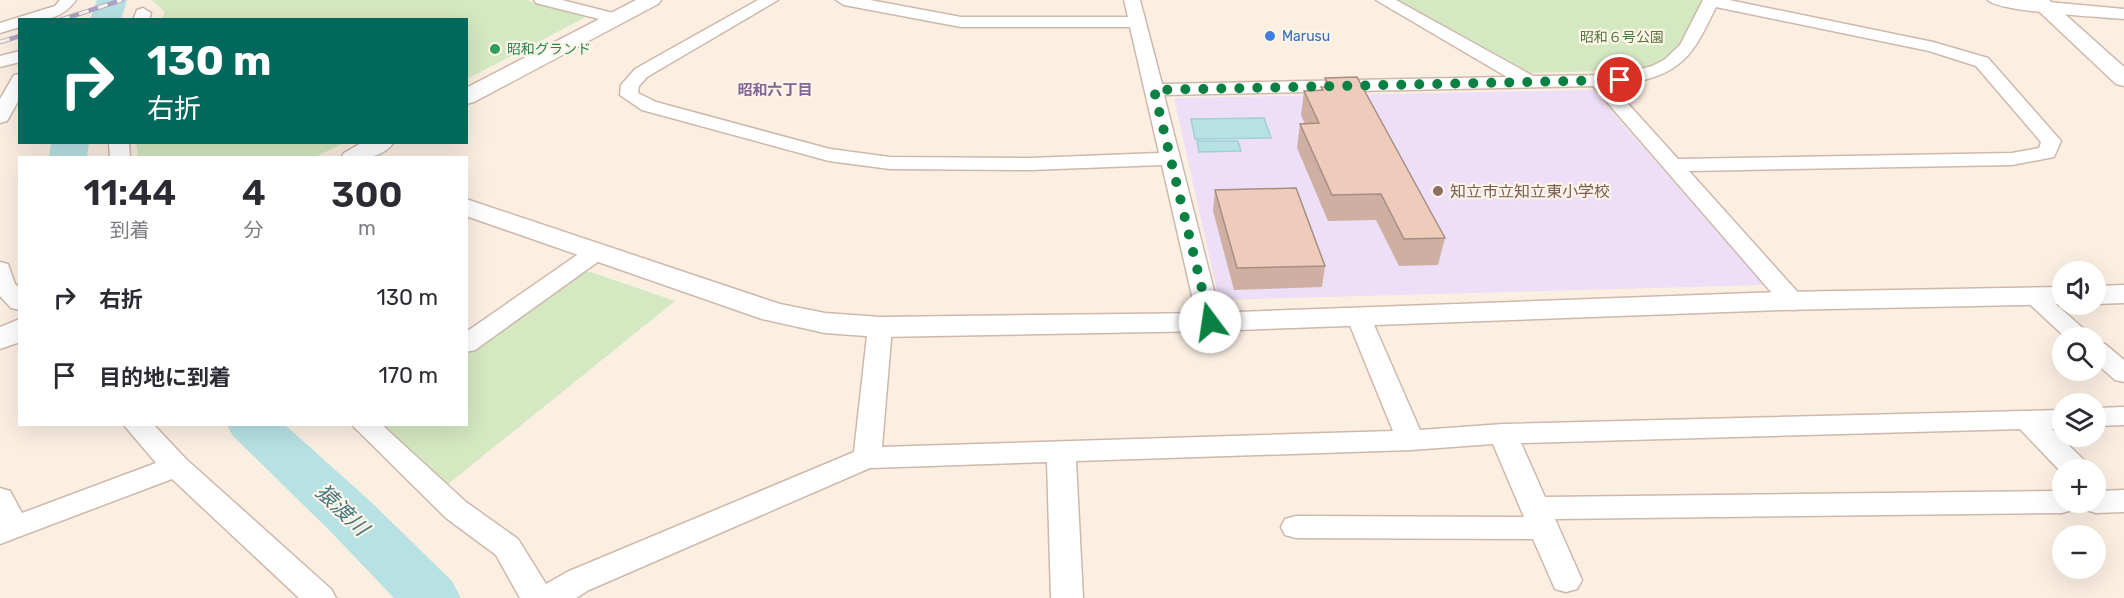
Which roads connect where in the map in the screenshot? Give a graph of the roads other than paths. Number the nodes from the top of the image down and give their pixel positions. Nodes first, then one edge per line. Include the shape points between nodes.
1 (68, 0) edge
2 (542, 0) edge
3 (651, 0) edge
4 (770, 0) edge
5 (844, 0) edge
6 (1132, 0) edge
7 (1384, 0) edge
8 (1711, 0) edge
9 (1996, 0) edge
10 (2042, 4) edge
11 (2124, 14) edge
12 (33, 18) edge
13 (615, 18) junction
14 (1137, 22) junction
15 (18, 23) edge
16 (0, 28) edge
17 (18, 57) edge
18 (0, 62) edge
19 (2124, 79) edge
20 (1528, 81) junction
21 (1598, 81) junction
22 (18, 83) edge
23 (1154, 90) junction
24 (468, 97) edge
25 (2, 111) edge
26 (378, 144) edge
27 (357, 156) edge
28 (1170, 159) junction
29 (1674, 165) junction
30 (468, 208) edge
31 (598, 252) junction
32 (0, 268) edge
33 (2124, 294) edge
34 (2106, 295) edge
35 (2048, 296) edge
36 (18, 301) edge
37 (1794, 303) junction
38 (1359, 318) junction
39 (1210, 322) junction
40 (880, 327) junction
41 (2073, 327) edge
42 (18, 330) edge
43 (0, 339) edge
44 (468, 343) edge
45 (2106, 359) edge
46 (2124, 374) edge
47 (2124, 416) edge
48 (2106, 417) edge
49 (2052, 420) edge
50 (2028, 421) junction
51 (138, 426) edge
52 (366, 426) edge
53 (1503, 434) junction
54 (1411, 440) junction
55 (1061, 453) junction
56 (867, 458) junction
57 (2066, 459) edge
58 (176, 466) junction
59 (0, 499) edge
60 (2052, 502) edge
61 (1539, 518) junction
62 (1296, 527) dead end
63 (8, 530) edge
64 (1566, 580) dead end
65 (579, 590) edge
66 (320, 598) edge
67 (537, 598) edge
68 (549, 598) edge
69 (1067, 598) edge

1 - 12 street via 61,9
2 - 13 street
3 - 13 street
4 - 28 street via 641,73 630,85 628,95 649,106 829,155 890,163
5 - 14 street via 961,22
6 - 14 street
7 - 20 street
8 - 21 street via 1687,49 1674,63 1647,74
8 - 29 street via 1933,47 1982,62 2050,141 2047,153 2012,159
9 - 10 street
10 - 11 street
10 - 19 street
13 - 24 street
14 - 23 street
15 - 16 street
17 - 18 street
20 - 21 street
20 - 23 street
21 - 29 street
22 - 25 street
23 - 28 street
26 - 27 street
28 - 39 street
29 - 37 street
30 - 31 street
31 - 40 street via 773,312 825,323
31 - 44 street
32 - 36 street via 4,286
33 - 34 street
35 - 37 street
35 - 41 street
37 - 38 street
38 - 39 street
38 - 54 street
39 - 40 street
40 - 56 street
42 - 43 street
45 - 46 street
47 - 48 street
49 - 50 street
50 - 53 street
50 - 57 street
51 - 58 street
52 - 67 street via 456,510 507,547
53 - 54 street
53 - 61 street
54 - 55 street
55 - 56 street
55 - 69 street
56 - 65 street
58 - 63 street
58 - 66 street
59 - 63 street
60 - 61 street
61 - 62 street
61 - 64 street
65 - 68 street

